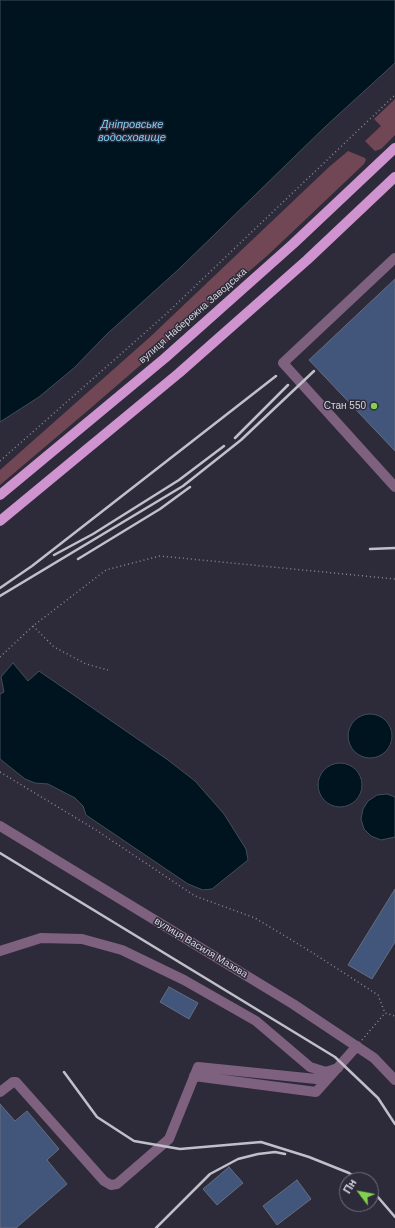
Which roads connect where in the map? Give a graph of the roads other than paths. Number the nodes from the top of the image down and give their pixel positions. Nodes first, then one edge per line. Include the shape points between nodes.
1 (395, 148) edge
2 (395, 177) edge
3 (395, 258) edge
4 (395, 487) edge
5 (0, 495) edge
6 (0, 521) edge
7 (0, 826) edge
8 (0, 952) edge
9 (357, 1046) junction
10 (338, 1068) junction
11 (395, 1080) edge
12 (0, 1092) edge

1 - 5 main road, вулиця Набережна Заводська via 293,244 165,358
2 - 6 main road via 307,260 179,373
3 - 4 street via 283,363
7 - 9 street, вулиця Василя Мазова
8 - 10 street via 41,938 82,939 122,950 184,980 256,1021 310,1067 326,1072
9 - 10 street
9 - 11 street, вулиця Василя Мазова via 374,1058
10 - 12 street via 316,1092 194,1076 169,1138 117,1184 111,1185 104,1181 16,1082

